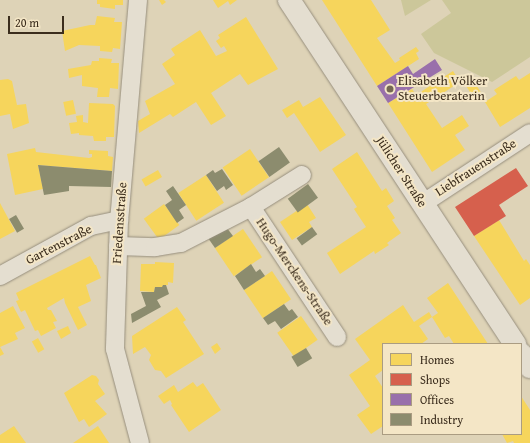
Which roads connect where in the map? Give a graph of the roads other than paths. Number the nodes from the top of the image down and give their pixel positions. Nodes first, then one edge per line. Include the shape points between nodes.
1 (138, 0) edge
2 (289, 0) edge
3 (530, 133) edge
4 (302, 175) dead end
5 (422, 204) junction
6 (251, 207) junction
7 (119, 220) junction
8 (118, 246) junction
9 (0, 276) edge
10 (337, 337) dead end
11 (514, 343) edge
12 (522, 355) edge
13 (530, 367) edge
14 (140, 443) edge

1 - 7 street, Friedensstraße
2 - 5 street, Jülicher Straße
3 - 5 street, Liebfrauenstraße
4 - 6 street, Hugo-Merckens-Straße
5 - 11 street, Jülicher Straße
6 - 8 street, Hugo-Merckens-Straße via 181,243 155,247
6 - 10 street, Hugo-Merckens-Straße
7 - 8 street, Friedensstraße
7 - 9 street, Gartenstraße via 92,226
8 - 14 street, Friedensstraße via 115,349
12 - 13 street

